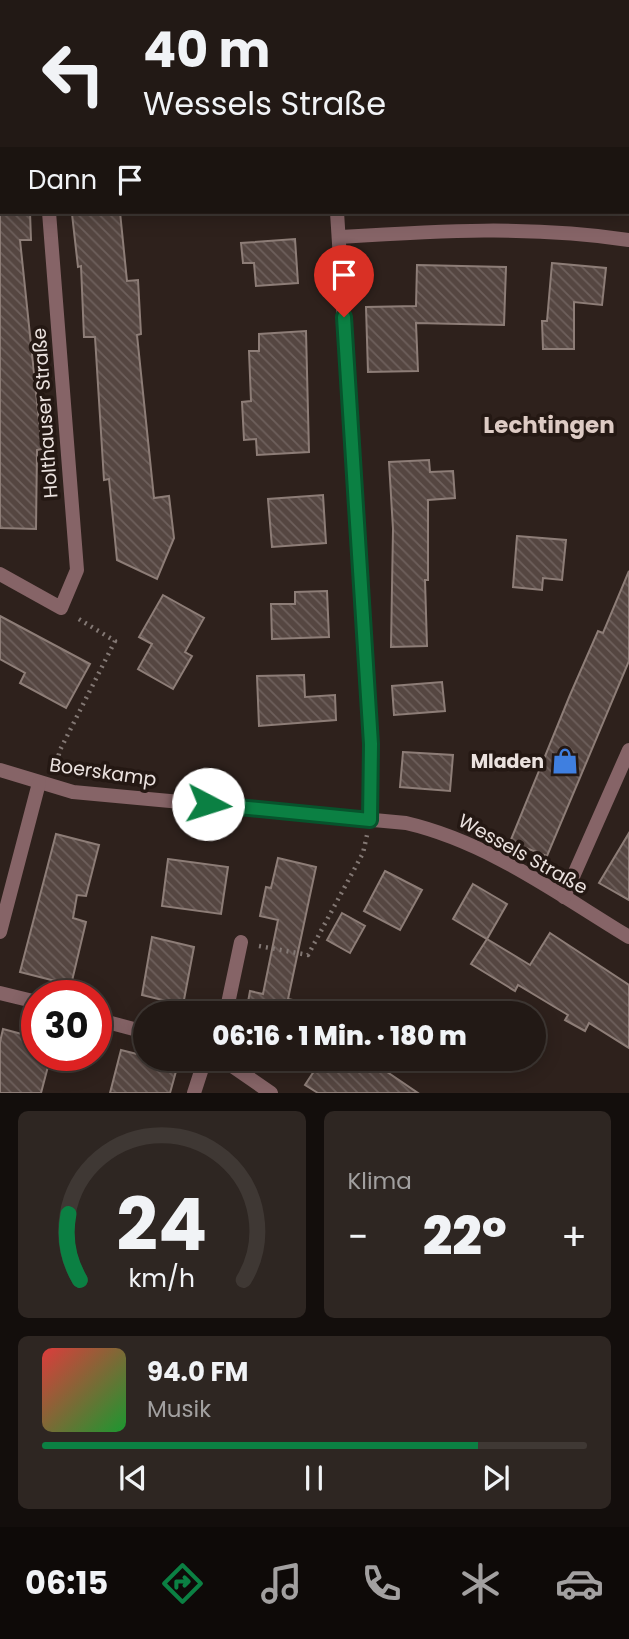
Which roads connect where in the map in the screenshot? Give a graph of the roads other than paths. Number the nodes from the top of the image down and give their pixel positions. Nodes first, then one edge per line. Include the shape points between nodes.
1 (49, 214) edge
2 (337, 214) edge
3 (340, 237) junction
4 (629, 240) edge
5 (0, 574) edge
6 (629, 750) edge
7 (0, 770) edge
8 (45, 784) junction
9 (370, 820) junction
10 (564, 897) junction
11 (0, 932) edge
12 (629, 937) edge
13 (241, 942) road end
14 (0, 993) edge
15 (21, 998) edge
16 (229, 1001) edge
17 (112, 1023) edge
18 (133, 1029) edge
19 (201, 1071) edge
20 (239, 1071) edge
21 (194, 1093) edge
22 (271, 1093) edge

1 - 5 street, Holthauser Straße via 77,570 61,608
2 - 3 street
3 - 4 street via 464,229
3 - 9 street via 371,744
6 - 10 street
7 - 8 street, Boerskamp
8 - 9 street, Boerskamp via 73,792
8 - 11 street
9 - 10 street, Wessels Straße via 438,831 478,847
10 - 12 street, Wessels Straße
13 - 16 street
14 - 15 street
17 - 18 street
19 - 21 street
20 - 22 street

